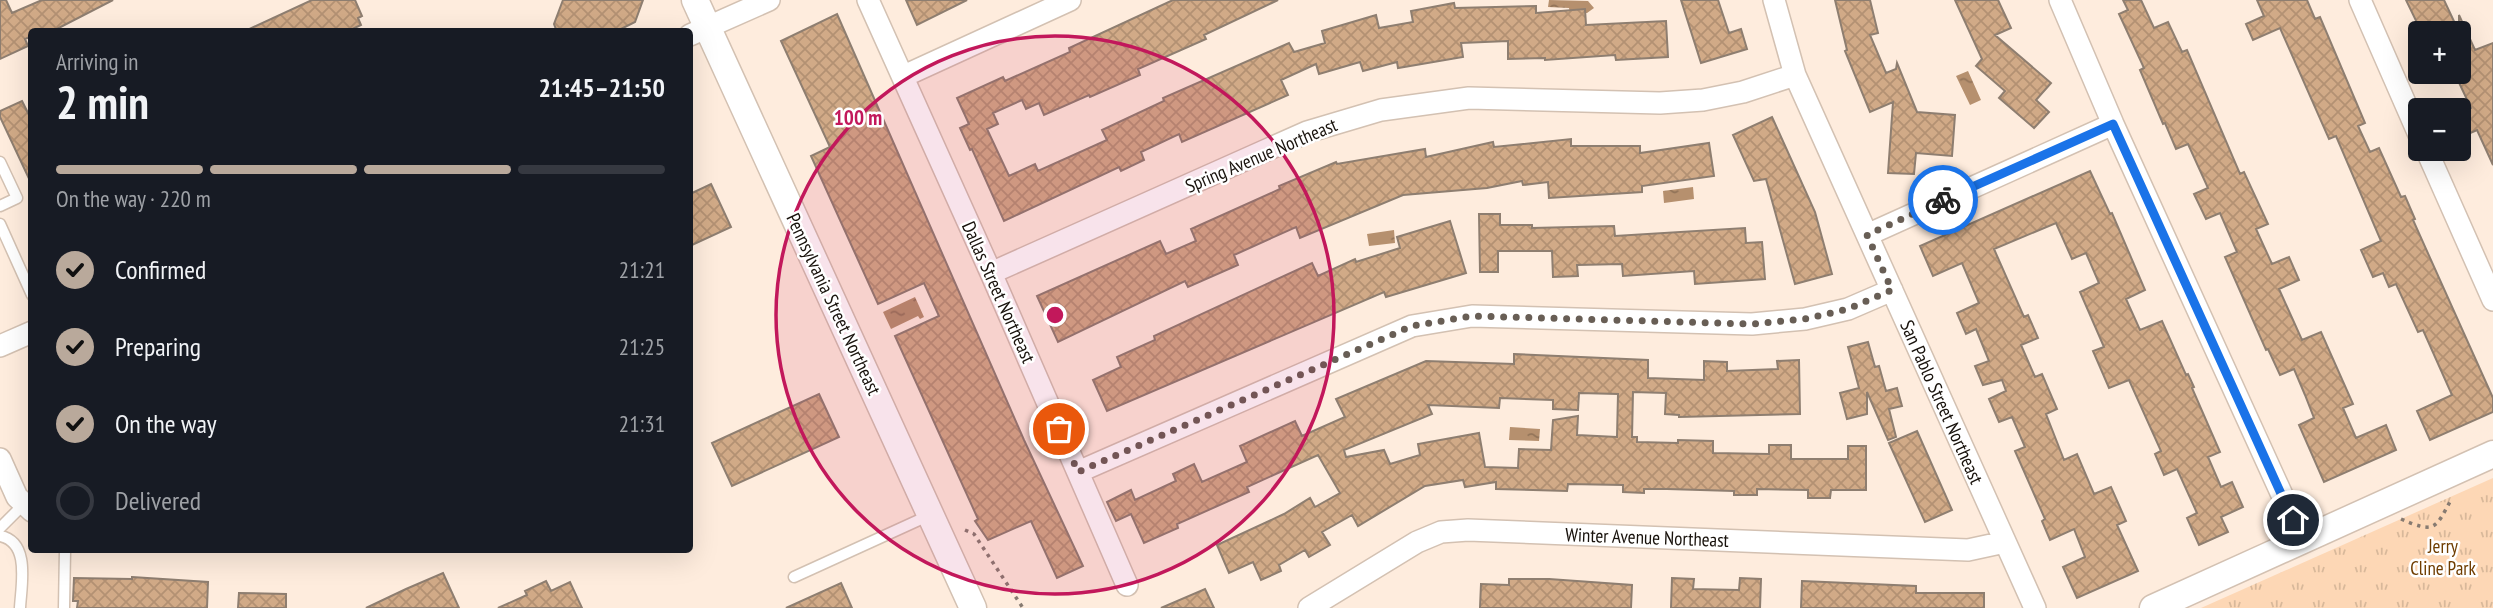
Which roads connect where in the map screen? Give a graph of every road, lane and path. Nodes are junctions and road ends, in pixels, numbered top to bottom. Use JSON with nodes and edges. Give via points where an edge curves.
{"nodes":[{"id":1,"x":695,"y":0,"type":"edge"},
{"id":2,"x":769,"y":0,"type":"edge"},
{"id":3,"x":868,"y":0,"type":"edge"},
{"id":4,"x":1070,"y":0,"type":"edge"},
{"id":5,"x":1774,"y":0,"type":"edge"},
{"id":6,"x":2060,"y":0,"type":"edge"},
{"id":7,"x":2360,"y":0,"type":"edge"},
{"id":8,"x":699,"y":31,"type":"edge"},
{"id":9,"x":1795,"y":75,"type":"junction"},
{"id":10,"x":904,"y":76,"type":"junction"},
{"id":11,"x":2408,"y":109,"type":"edge"},
{"id":12,"x":2113,"y":124,"type":"junction"},
{"id":13,"x":2431,"y":161,"type":"edge"},
{"id":14,"x":0,"y":162,"type":"edge"},
{"id":15,"x":0,"y":206,"type":"edge"},
{"id":16,"x":0,"y":224,"type":"edge"},
{"id":17,"x":1867,"y":235,"type":"junction"},
{"id":18,"x":12,"y":250,"type":"junction"},
{"id":19,"x":0,"y":256,"type":"edge"},
{"id":20,"x":991,"y":273,"type":"junction"},
{"id":21,"x":28,"y":286,"type":"edge"},
{"id":22,"x":1892,"y":290,"type":"junction"},
{"id":23,"x":2493,"y":300,"type":"edge"},
{"id":24,"x":28,"y":334,"type":"edge"},
{"id":25,"x":0,"y":346,"type":"edge"},
{"id":26,"x":2493,"y":454,"type":"edge"},
{"id":27,"x":0,"y":460,"type":"edge"},
{"id":28,"x":1078,"y":472,"type":"junction"},
{"id":29,"x":28,"y":507,"type":"edge"},
{"id":30,"x":930,"y":515,"type":"junction"},
{"id":31,"x":0,"y":528,"type":"edge"},
{"id":32,"x":965,"y":530,"type":"dead end"},
{"id":33,"x":0,"y":536,"type":"edge"},
{"id":34,"x":2303,"y":541,"type":"junction"},
{"id":35,"x":2005,"y":542,"type":"junction"},
{"id":36,"x":65,"y":553,"type":"edge"},
{"id":37,"x":794,"y":577,"type":"dead end"},
{"id":38,"x":1127,"y":585,"type":"dead end"},
{"id":39,"x":20,"y":608,"type":"edge"},
{"id":40,"x":64,"y":608,"type":"edge"},
{"id":41,"x":973,"y":608,"type":"edge"},
{"id":42,"x":1023,"y":608,"type":"edge"},
{"id":43,"x":1308,"y":608,"type":"edge"},
{"id":44,"x":2035,"y":608,"type":"edge"},
{"id":45,"x":2153,"y":608,"type":"edge"}],
"edges":[{"from":1,"to":8,"type":"street","name":"Pennsylvania Street Northeast"},
{"from":2,"to":8,"type":"street"},
{"from":3,"to":10,"type":"street","name":"Dallas Street Northeast"},
{"from":4,"to":10,"type":"street"},
{"from":5,"to":9,"type":"street","name":"San Pablo Street Northeast"},
{"from":6,"to":12,"type":"street"},
{"from":7,"to":11,"type":"street"},
{"from":8,"to":30,"type":"street","name":"Pennsylvania Street Northeast"},
{"from":9,"to":17,"type":"street","name":"San Pablo Street Northeast"},
{"from":9,"to":20,"type":"street","name":"Spring Avenue Northeast","via":[[1743,92],[1671,103],[1469,98],[1381,110],[1307,132]]},
{"from":10,"to":20,"type":"street","name":"Dallas Street Northeast"},
{"from":12,"to":17,"type":"street"},
{"from":12,"to":34,"type":"street"},
{"from":13,"to":23,"type":"street"},
{"from":14,"to":15,"type":"lane","via":[[17,198]]},
{"from":16,"to":18,"type":"lane"},
{"from":17,"to":22,"type":"street","name":"San Pablo Street Northeast"},
{"from":18,"to":19,"type":"lane"},
{"from":18,"to":21,"type":"lane"},
{"from":20,"to":28,"type":"street","name":"Dallas Street Northeast"},
{"from":22,"to":28,"type":"street","via":[[1848,309],[1752,324],[1472,316],[1412,326]]},
{"from":22,"to":35,"type":"street","name":"San Pablo Street Northeast"},
{"from":24,"to":25,"type":"street"},
{"from":26,"to":34,"type":"street"},
{"from":27,"to":29,"type":"street","via":[[17,497]]},
{"from":28,"to":38,"type":"street","name":"Dallas Street Northeast"},
{"from":29,"to":31,"type":"lane"},
{"from":30,"to":37,"type":"lane"},
{"from":30,"to":41,"type":"street","name":"Pennsylvania Street Northeast"},
{"from":32,"to":42,"type":"path","via":[[974,534]]},
{"from":33,"to":39,"type":"lane","via":[[18,549],[22,562]]},
{"from":34,"to":45,"type":"street"},
{"from":35,"to":43,"type":"street","name":"Winter Avenue Northeast","via":[[1968,550],[1441,532]]},
{"from":35,"to":44,"type":"street","name":"San Pablo Street Northeast"},
{"from":36,"to":40,"type":"lane"}]}
